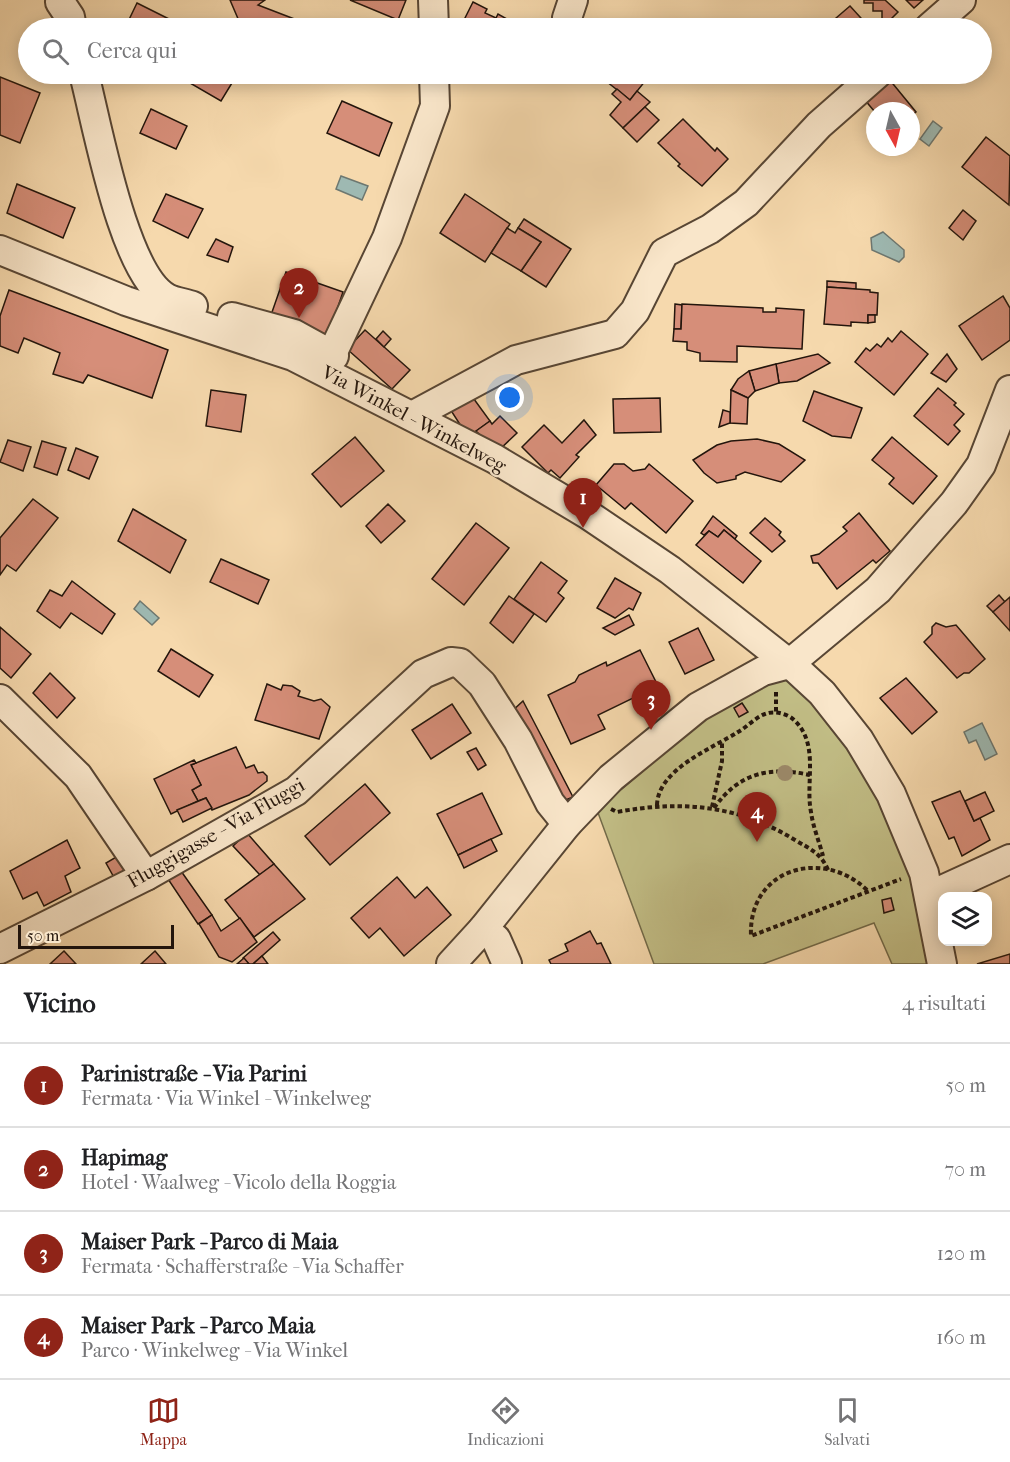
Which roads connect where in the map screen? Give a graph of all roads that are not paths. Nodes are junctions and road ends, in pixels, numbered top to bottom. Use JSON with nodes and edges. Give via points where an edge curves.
{"nodes":[{"id":1,"x":433,"y":0,"type":"edge"},
{"id":2,"x":961,"y":0,"type":"edge"},
{"id":3,"x":60,"y":2,"type":"dead end"},
{"id":4,"x":70,"y":18,"type":"edge"},
{"id":5,"x":434,"y":18,"type":"edge"},
{"id":6,"x":940,"y":18,"type":"edge"},
{"id":7,"x":87,"y":84,"type":"edge"},
{"id":8,"x":435,"y":84,"type":"edge"},
{"id":9,"x":866,"y":84,"type":"edge"},
{"id":10,"x":0,"y":250,"type":"edge"},
{"id":11,"x":332,"y":354,"type":"junction"},
{"id":12,"x":1010,"y":390,"type":"edge"},
{"id":13,"x":400,"y":410,"type":"junction"},
{"id":14,"x":789,"y":664,"type":"junction"},
{"id":15,"x":0,"y":699,"type":"edge"},
{"id":16,"x":567,"y":824,"type":"junction"},
{"id":17,"x":1010,"y":859,"type":"edge"},
{"id":18,"x":146,"y":876,"type":"junction"},
{"id":19,"x":929,"y":896,"type":"junction"},
{"id":20,"x":483,"y":929,"type":"junction"},
{"id":21,"x":0,"y":949,"type":"edge"},
{"id":22,"x":451,"y":964,"type":"edge"},
{"id":23,"x":507,"y":964,"type":"edge"},
{"id":24,"x":942,"y":964,"type":"edge"}],
"edges":[{"from":1,"to":5,"type":"street"},
{"from":2,"to":6,"type":"street"},
{"from":3,"to":4,"type":"street"},
{"from":7,"to":11,"type":"street","via":[[125,236],[144,274],[166,298],[294,334]]},
{"from":8,"to":11,"type":"street","via":[[435,106],[392,227]]},
{"from":9,"to":13,"type":"street","via":[[819,125],[746,203],[710,229],[664,253],[635,311],[615,334],[516,360]]},
{"from":10,"to":13,"type":"street","name":"Via Winkel - Winkelweg","via":[[126,301],[293,356]]},
{"from":11,"to":13,"type":"street"},
{"from":12,"to":14,"type":"street","via":[[981,465],[954,503],[878,590]]},
{"from":13,"to":14,"type":"street","name":"Via Winkel - Winkelweg","via":[[495,459],[587,514],[670,570]]},
{"from":14,"to":16,"type":"street","via":[[763,671],[698,707],[611,778]]},
{"from":14,"to":19,"type":"street","name":"Via Winkel - Winkelweg","via":[[822,693],[859,740],[891,794],[924,873]]},
{"from":15,"to":18,"type":"street","via":[[78,776]]},
{"from":16,"to":18,"type":"street","name":"Fluggigasse - Via Fluggi","via":[[550,803],[518,740],[482,684],[460,663],[451,662],[423,674],[296,791]]},
{"from":16,"to":20,"type":"street"},
{"from":17,"to":19,"type":"street"},
{"from":18,"to":21,"type":"street","name":"Fluggigasse - Via Fluggi"},
{"from":19,"to":24,"type":"street","name":"Via Winkel - Winkelweg"},
{"from":20,"to":22,"type":"street"},
{"from":20,"to":23,"type":"street","via":[[496,939]]}]}
